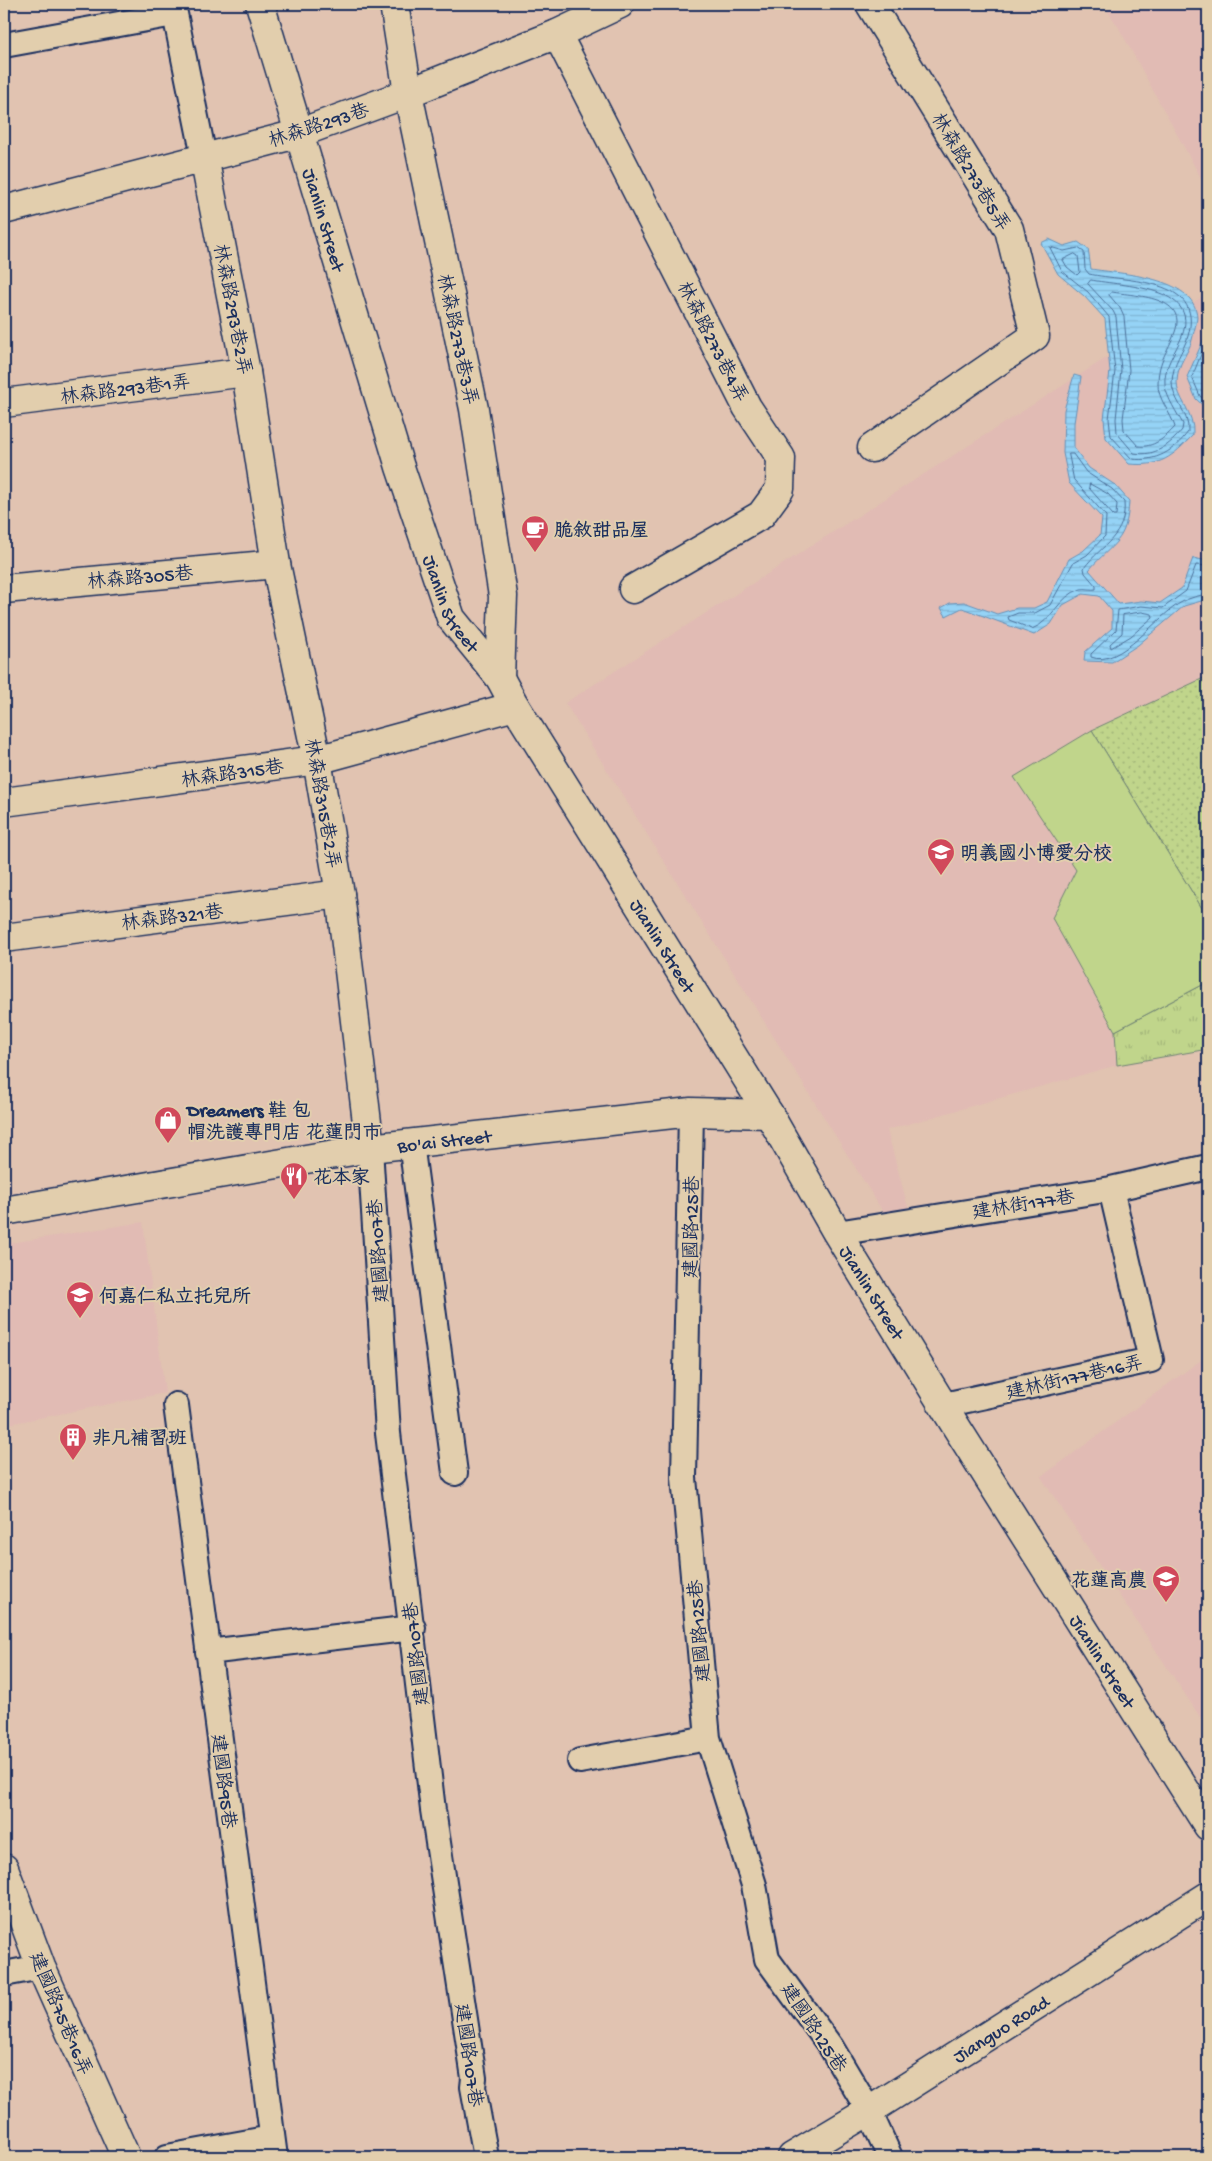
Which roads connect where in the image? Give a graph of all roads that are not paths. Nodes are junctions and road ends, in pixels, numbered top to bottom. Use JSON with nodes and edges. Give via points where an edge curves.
{"nodes":[{"id":1,"x":260,"y":4,"type":"edge"},
{"id":2,"x":394,"y":4,"type":"edge"},
{"id":3,"x":620,"y":4,"type":"edge"},
{"id":4,"x":870,"y":4,"type":"edge"},
{"id":5,"x":174,"y":9,"type":"edge"},
{"id":6,"x":557,"y":34,"type":"junction"},
{"id":7,"x":4,"y":44,"type":"edge"},
{"id":8,"x":408,"y":93,"type":"junction"},
{"id":9,"x":298,"y":134,"type":"junction"},
{"id":10,"x":204,"y":156,"type":"junction"},
{"id":11,"x":4,"y":210,"type":"edge"},
{"id":12,"x":246,"y":372,"type":"junction"},
{"id":13,"x":4,"y":403,"type":"edge"},
{"id":14,"x":872,"y":448,"type":"dead end"},
{"id":15,"x":260,"y":462,"type":"joint"},
{"id":16,"x":276,"y":564,"type":"junction"},
{"id":17,"x":4,"y":589,"type":"edge"},
{"id":18,"x":633,"y":589,"type":"dead end"},
{"id":19,"x":500,"y":678,"type":"junction"},
{"id":20,"x":515,"y":706,"type":"junction"},
{"id":21,"x":317,"y":760,"type":"junction"},
{"id":22,"x":4,"y":802,"type":"edge"},
{"id":23,"x":340,"y":894,"type":"junction"},
{"id":24,"x":4,"y":938,"type":"edge"},
{"id":25,"x":692,"y":1112,"type":"junction"},
{"id":26,"x":769,"y":1114,"type":"junction"},
{"id":27,"x":411,"y":1143,"type":"junction"},
{"id":28,"x":370,"y":1148,"type":"junction"},
{"id":29,"x":1208,"y":1167,"type":"edge"},
{"id":30,"x":1111,"y":1188,"type":"junction"},
{"id":31,"x":4,"y":1211,"type":"edge"},
{"id":32,"x":837,"y":1233,"type":"junction"},
{"id":33,"x":176,"y":1405,"type":"dead end"},
{"id":34,"x":944,"y":1405,"type":"junction"},
{"id":35,"x":455,"y":1473,"type":"dead end"},
{"id":36,"x":412,"y":1628,"type":"junction"},
{"id":37,"x":208,"y":1652,"type":"junction"},
{"id":38,"x":708,"y":1738,"type":"junction"},
{"id":39,"x":580,"y":1761,"type":"dead end"},
{"id":40,"x":1208,"y":1826,"type":"edge"},
{"id":41,"x":4,"y":1868,"type":"edge"},
{"id":42,"x":1208,"y":1896,"type":"edge"},
{"id":43,"x":41,"y":1967,"type":"junction"},
{"id":44,"x":4,"y":1974,"type":"edge"},
{"id":45,"x":870,"y":2111,"type":"junction"},
{"id":46,"x":273,"y":2148,"type":"edge"},
{"id":47,"x":126,"y":2157,"type":"edge"},
{"id":48,"x":167,"y":2157,"type":"edge"},
{"id":49,"x":486,"y":2157,"type":"edge"},
{"id":50,"x":792,"y":2157,"type":"edge"},
{"id":51,"x":890,"y":2157,"type":"edge"}],
"edges":[{"from":1,"to":9,"type":"street","name":"Jianlin Street"},
{"from":2,"to":8,"type":"street","name":"林森路273巷3弄"},
{"from":3,"to":6,"type":"street","name":"林森路293巷"},
{"from":4,"to":14,"type":"street","name":"林森路273巷5弄","via":[[1009,230],[1035,336]]},
{"from":5,"to":7,"type":"lane"},
{"from":5,"to":10,"type":"lane"},
{"from":6,"to":8,"type":"street","name":"林森路293巷"},
{"from":6,"to":18,"type":"street","name":"林森路273巷4弄","via":[[748,407],[781,458],[780,488],[761,515]]},
{"from":8,"to":9,"type":"street","name":"林森路293巷"},
{"from":8,"to":19,"type":"street","name":"林森路273巷3弄","via":[[474,409],[503,596]]},
{"from":9,"to":10,"type":"street","name":"林森路293巷"},
{"from":9,"to":19,"type":"street","name":"Jianlin Street","via":[[400,467],[451,618]]},
{"from":10,"to":11,"type":"street","name":"林森路293巷"},
{"from":10,"to":12,"type":"street","name":"林森路293巷2弄"},
{"from":12,"to":13,"type":"street","name":"林森路293巷1弄"},
{"from":12,"to":15,"type":"street","name":"林森路293巷2弄"},
{"from":15,"to":16,"type":"street","name":"林森路315巷2弄"},
{"from":16,"to":17,"type":"street","name":"林森路305巷"},
{"from":16,"to":21,"type":"street","name":"林森路315巷2弄"},
{"from":19,"to":20,"type":"street","name":"Jianlin Street"},
{"from":20,"to":21,"type":"street","name":"林森路315巷"},
{"from":20,"to":26,"type":"street","name":"Jianlin Street"},
{"from":21,"to":22,"type":"street","name":"林森路315巷"},
{"from":21,"to":23,"type":"street","name":"林森路315巷2弄"},
{"from":23,"to":24,"type":"street","name":"林森路321巷"},
{"from":23,"to":28,"type":"street","name":"林森路315巷2弄"},
{"from":25,"to":26,"type":"street","name":"Bo'ai Street"},
{"from":25,"to":27,"type":"street","name":"Bo'ai Street"},
{"from":25,"to":38,"type":"lane","name":"建國路125巷","via":[[684,1478]]},
{"from":26,"to":32,"type":"street","name":"Jianlin Street"},
{"from":27,"to":28,"type":"street","name":"Bo'ai Street"},
{"from":27,"to":35,"type":"lane"},
{"from":28,"to":31,"type":"street","name":"Bo'ai Street"},
{"from":28,"to":36,"type":"lane","name":"建國路107巷","via":[[388,1433]]},
{"from":29,"to":30,"type":"lane","name":"建林街177巷"},
{"from":30,"to":32,"type":"lane","name":"建林街177巷"},
{"from":30,"to":34,"type":"lane","name":"建林街177巷16弄","via":[[1151,1360]]},
{"from":32,"to":34,"type":"street","name":"Jianlin Street"},
{"from":33,"to":37,"type":"lane","name":"建國路95巷"},
{"from":34,"to":40,"type":"street","name":"Jianlin Street"},
{"from":36,"to":37,"type":"lane"},
{"from":36,"to":49,"type":"lane","name":"建國路107巷","via":[[433,1810]]},
{"from":37,"to":46,"type":"lane","name":"建國路95巷"},
{"from":38,"to":39,"type":"lane"},
{"from":38,"to":45,"type":"lane","name":"建國路125巷","via":[[754,1885],[767,1959],[831,2047]]},
{"from":41,"to":43,"type":"street","name":"建國路75巷16弄"},
{"from":42,"to":45,"type":"street","name":"Jianguo Road"},
{"from":43,"to":44,"type":"lane"},
{"from":43,"to":47,"type":"street","name":"建國路75巷16弄"},
{"from":45,"to":50,"type":"street","name":"Jianguo Road"},
{"from":45,"to":51,"type":"lane","name":"建國路125巷"},
{"from":46,"to":48,"type":"lane"}]}
